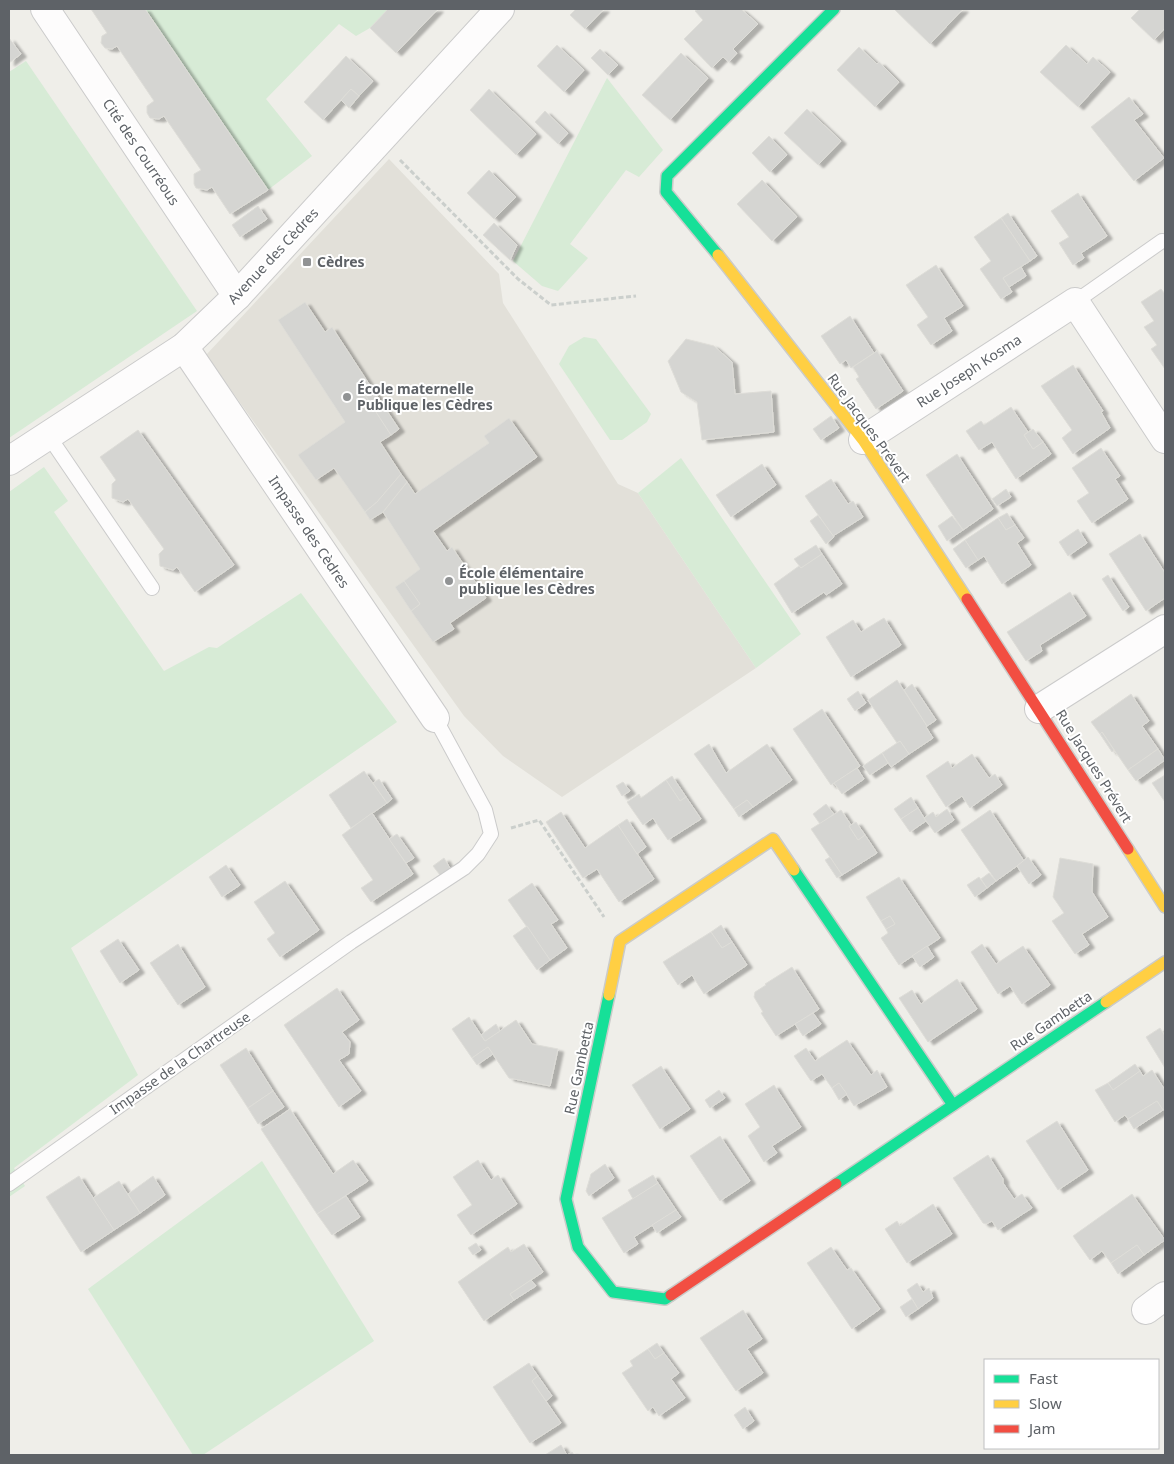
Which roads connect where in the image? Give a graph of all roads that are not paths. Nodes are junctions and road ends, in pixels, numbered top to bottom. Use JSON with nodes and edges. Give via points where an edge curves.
{"nodes":[{"id":1,"x":45,"y":9,"type":"edge"},
{"id":2,"x":500,"y":9,"type":"edge"},
{"id":3,"x":834,"y":9,"type":"edge"},
{"id":4,"x":1162,"y":241,"type":"dead end"},
{"id":5,"x":237,"y":296,"type":"junction"},
{"id":6,"x":1075,"y":302,"type":"junction"},
{"id":7,"x":184,"y":347,"type":"junction"},
{"id":8,"x":48,"y":435,"type":"junction"},
{"id":9,"x":1165,"y":439,"type":"edge"},
{"id":10,"x":864,"y":440,"type":"junction"},
{"id":11,"x":9,"y":461,"type":"edge"},
{"id":12,"x":152,"y":588,"type":"dead end"},
{"id":13,"x":1165,"y":629,"type":"edge"},
{"id":14,"x":1040,"y":709,"type":"junction"},
{"id":15,"x":435,"y":718,"type":"joint"},
{"id":16,"x":1165,"y":907,"type":"edge"},
{"id":17,"x":1165,"y":962,"type":"edge"},
{"id":18,"x":953,"y":1105,"type":"junction"},
{"id":19,"x":9,"y":1184,"type":"edge"}],
"edges":[{"from":1,"to":5,"type":"street","name":"Cité des Courréous"},
{"from":2,"to":5,"type":"street","name":"Avenue des Cèdres"},
{"from":3,"to":10,"type":"street","name":"Rue Jacques Prévert","via":[[667,176],[666,192],[734,273]]},
{"from":4,"to":6,"type":"lane","name":"Rue Joseph Kosma"},
{"from":5,"to":7,"type":"street","name":"Avenue des Cèdres"},
{"from":6,"to":9,"type":"street"},
{"from":6,"to":10,"type":"street","name":"Rue Joseph Kosma"},
{"from":7,"to":8,"type":"street","name":"Avenue des Cèdres"},
{"from":7,"to":15,"type":"street","name":"Impasse des Cèdres"},
{"from":8,"to":11,"type":"street","name":"Avenue des Cèdres"},
{"from":8,"to":12,"type":"lane"},
{"from":10,"to":14,"type":"street","name":"Rue Jacques Prévert"},
{"from":13,"to":14,"type":"street"},
{"from":14,"to":16,"type":"street","name":"Rue Jacques Prévert"},
{"from":15,"to":19,"type":"lane","name":"Impasse de la Chartreuse","via":[[485,810],[491,834],[478,854],[464,868],[351,942]]},
{"from":17,"to":18,"type":"street","name":"Rue Gambetta"},
{"from":18,"to":18,"type":"street","name":"Rue Gambetta","via":[[665,1298],[613,1292],[578,1247],[566,1199],[620,941],[773,839]]}]}
